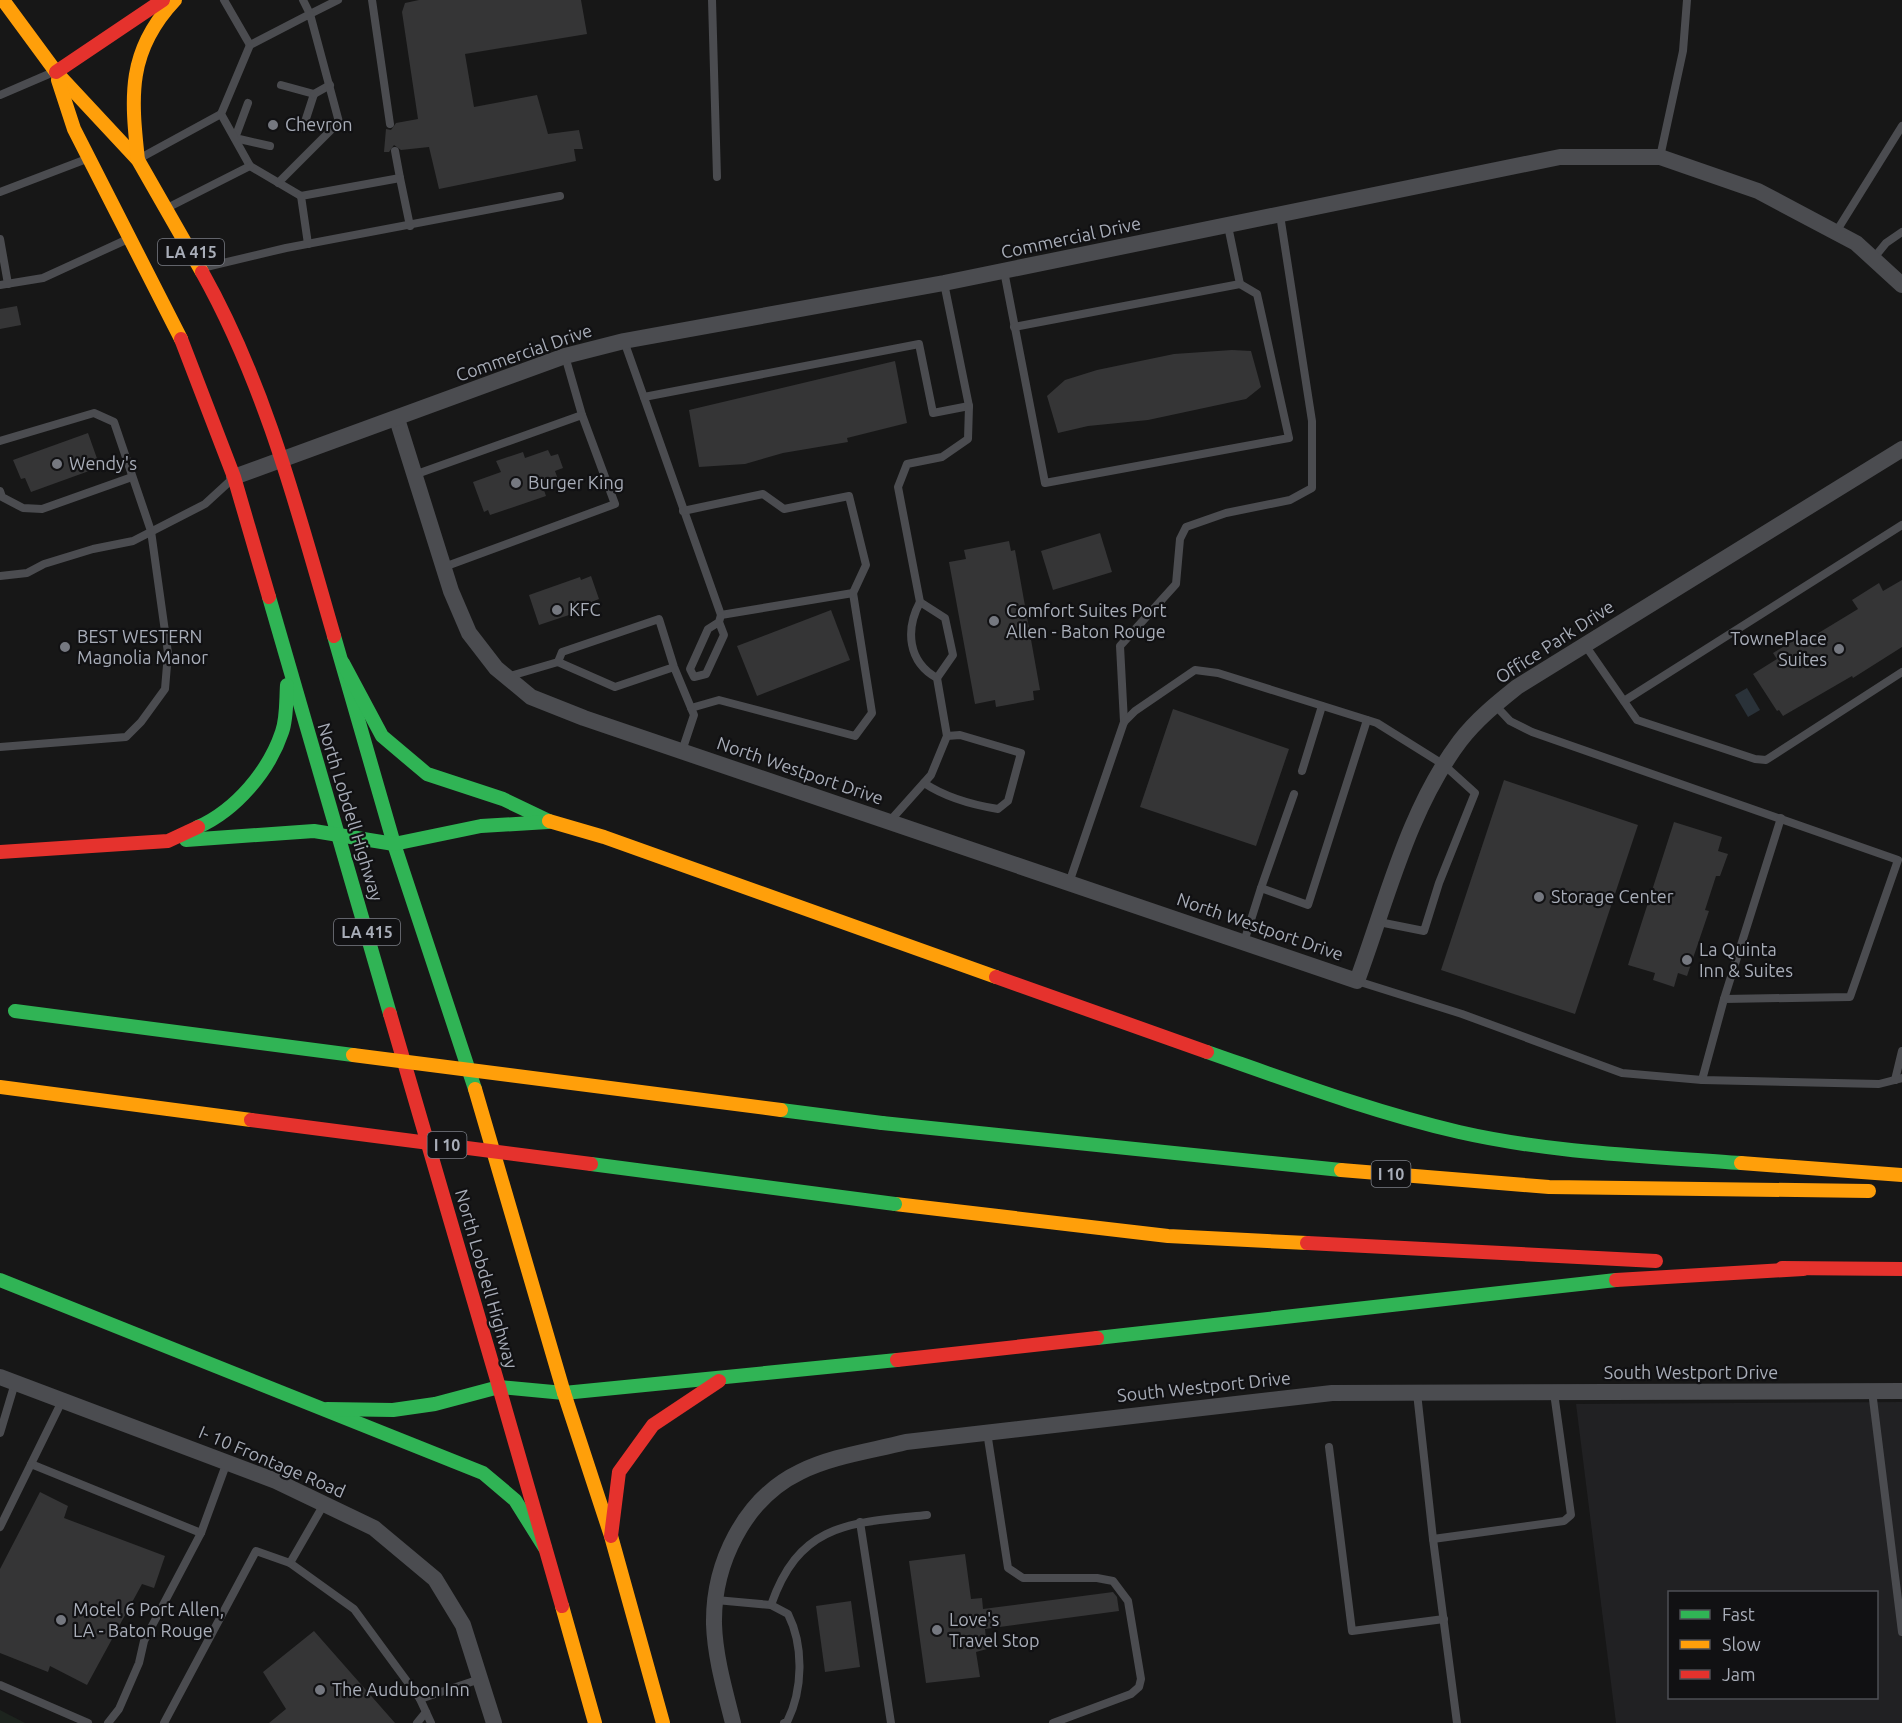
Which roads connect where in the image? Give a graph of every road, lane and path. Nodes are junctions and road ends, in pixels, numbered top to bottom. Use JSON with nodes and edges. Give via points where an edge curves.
{"nodes":[{"id":1,"x":3,"y":0,"type":"edge"},
{"id":2,"x":163,"y":0,"type":"edge"},
{"id":3,"x":175,"y":0,"type":"edge"},
{"id":4,"x":224,"y":0,"type":"edge"},
{"id":5,"x":303,"y":0,"type":"edge"},
{"id":6,"x":338,"y":0,"type":"edge"},
{"id":7,"x":372,"y":0,"type":"edge"},
{"id":8,"x":712,"y":0,"type":"edge"},
{"id":9,"x":1687,"y":0,"type":"edge"},
{"id":10,"x":310,"y":14,"type":"junction"},
{"id":11,"x":250,"y":45,"type":"junction"},
{"id":12,"x":56,"y":72,"type":"junction"},
{"id":13,"x":281,"y":85,"type":"dead end"},
{"id":14,"x":330,"y":85,"type":"junction"},
{"id":15,"x":314,"y":94,"type":"junction"},
{"id":16,"x":0,"y":95,"type":"edge"},
{"id":17,"x":248,"y":103,"type":"dead end"},
{"id":18,"x":221,"y":114,"type":"junction"},
{"id":19,"x":390,"y":124,"type":"dead end"},
{"id":20,"x":1902,"y":126,"type":"edge"},
{"id":21,"x":303,"y":128,"type":"dead end"},
{"id":22,"x":235,"y":138,"type":"junction"},
{"id":23,"x":270,"y":146,"type":"dead end"},
{"id":24,"x":395,"y":151,"type":"dead end"},
{"id":25,"x":1660,"y":157,"type":"junction"},
{"id":26,"x":89,"y":158,"type":"junction"},
{"id":27,"x":138,"y":160,"type":"junction"},
{"id":28,"x":250,"y":166,"type":"junction"},
{"id":29,"x":717,"y":177,"type":"dead end"},
{"id":30,"x":400,"y":178,"type":"junction"},
{"id":31,"x":278,"y":183,"type":"junction"},
{"id":32,"x":0,"y":192,"type":"edge"},
{"id":33,"x":301,"y":196,"type":"junction"},
{"id":34,"x":560,"y":196,"type":"dead end"},
{"id":35,"x":166,"y":208,"type":"junction"},
{"id":36,"x":1280,"y":215,"type":"junction"},
{"id":37,"x":410,"y":226,"type":"junction"},
{"id":38,"x":1228,"y":226,"type":"junction"},
{"id":39,"x":1836,"y":232,"type":"junction"},
{"id":40,"x":1902,"y":232,"type":"edge"},
{"id":41,"x":131,"y":238,"type":"junction"},
{"id":42,"x":0,"y":239,"type":"edge"},
{"id":43,"x":308,"y":244,"type":"junction"},
{"id":44,"x":1873,"y":259,"type":"junction"},
{"id":45,"x":200,"y":268,"type":"junction"},
{"id":46,"x":1004,"y":271,"type":"junction"},
{"id":47,"x":944,"y":283,"type":"junction"},
{"id":48,"x":4,"y":284,"type":"edge"},
{"id":49,"x":1240,"y":284,"type":"junction"},
{"id":50,"x":1902,"y":285,"type":"edge"},
{"id":51,"x":1014,"y":327,"type":"junction"},
{"id":52,"x":624,"y":341,"type":"junction"},
{"id":53,"x":565,"y":356,"type":"junction"},
{"id":54,"x":644,"y":397,"type":"junction"},
{"id":55,"x":969,"y":406,"type":"junction"},
{"id":56,"x":582,"y":415,"type":"junction"},
{"id":57,"x":397,"y":419,"type":"junction"},
{"id":58,"x":0,"y":441,"type":"edge"},
{"id":59,"x":1902,"y":449,"type":"edge"},
{"id":60,"x":283,"y":459,"type":"junction"},
{"id":61,"x":414,"y":475,"type":"junction"},
{"id":62,"x":132,"y":477,"type":"junction"},
{"id":63,"x":234,"y":477,"type":"junction"},
{"id":64,"x":0,"y":491,"type":"edge"},
{"id":65,"x":683,"y":511,"type":"junction"},
{"id":66,"x":1902,"y":525,"type":"edge"},
{"id":67,"x":151,"y":531,"type":"junction"},
{"id":68,"x":444,"y":567,"type":"junction"},
{"id":69,"x":0,"y":576,"type":"edge"},
{"id":70,"x":853,"y":593,"type":"junction"},
{"id":71,"x":920,"y":602,"type":"junction"},
{"id":72,"x":720,"y":618,"type":"junction"},
{"id":73,"x":1585,"y":645,"type":"junction"},
{"id":74,"x":558,"y":662,"type":"junction"},
{"id":75,"x":343,"y":663,"type":"junction"},
{"id":76,"x":674,"y":667,"type":"junction"},
{"id":77,"x":288,"y":670,"type":"junction"},
{"id":78,"x":1902,"y":672,"type":"edge"},
{"id":79,"x":507,"y":677,"type":"junction"},
{"id":80,"x":694,"y":677,"type":"junction"},
{"id":81,"x":937,"y":678,"type":"junction"},
{"id":82,"x":684,"y":692,"type":"junction"},
{"id":83,"x":1624,"y":701,"type":"junction"},
{"id":84,"x":1495,"y":705,"type":"junction"},
{"id":85,"x":1322,"y":706,"type":"junction"},
{"id":86,"x":691,"y":708,"type":"junction"},
{"id":87,"x":1367,"y":720,"type":"junction"},
{"id":88,"x":1124,"y":722,"type":"junction"},
{"id":89,"x":947,"y":736,"type":"junction"},
{"id":90,"x":0,"y":747,"type":"edge"},
{"id":91,"x":682,"y":751,"type":"junction"},
{"id":92,"x":1444,"y":765,"type":"junction"},
{"id":93,"x":1302,"y":771,"type":"dead end"},
{"id":94,"x":924,"y":783,"type":"junction"},
{"id":95,"x":1294,"y":794,"type":"dead end"},
{"id":96,"x":1781,"y":818,"type":"junction"},
{"id":97,"x":551,"y":822,"type":"junction"},
{"id":98,"x":889,"y":822,"type":"junction"},
{"id":99,"x":339,"y":836,"type":"junction"},
{"id":100,"x":168,"y":841,"type":"junction"},
{"id":101,"x":394,"y":844,"type":"junction"},
{"id":102,"x":0,"y":852,"type":"edge"},
{"id":103,"x":1069,"y":883,"type":"junction"},
{"id":104,"x":1261,"y":888,"type":"junction"},
{"id":105,"x":1379,"y":922,"type":"junction"},
{"id":106,"x":1244,"y":942,"type":"junction"},
{"id":107,"x":1357,"y":981,"type":"junction"},
{"id":108,"x":1724,"y":999,"type":"junction"},
{"id":109,"x":0,"y":1009,"type":"edge"},
{"id":110,"x":1902,"y":1051,"type":"edge"},
{"id":111,"x":1899,"y":1079,"type":"edge"},
{"id":112,"x":1702,"y":1080,"type":"junction"},
{"id":113,"x":0,"y":1087,"type":"edge"},
{"id":114,"x":1902,"y":1175,"type":"edge"},
{"id":115,"x":1879,"y":1191,"type":"dead end"},
{"id":116,"x":1803,"y":1269,"type":"junction"},
{"id":117,"x":1902,"y":1269,"type":"edge"},
{"id":118,"x":0,"y":1280,"type":"edge"},
{"id":119,"x":722,"y":1379,"type":"junction"},
{"id":120,"x":8,"y":1380,"type":"edge"},
{"id":121,"x":499,"y":1387,"type":"junction"},
{"id":122,"x":1872,"y":1391,"type":"junction"},
{"id":123,"x":1902,"y":1391,"type":"edge"},
{"id":124,"x":564,"y":1393,"type":"junction"},
{"id":125,"x":1417,"y":1393,"type":"junction"},
{"id":126,"x":1554,"y":1393,"type":"junction"},
{"id":127,"x":62,"y":1401,"type":"junction"},
{"id":128,"x":327,"y":1409,"type":"junction"},
{"id":129,"x":987,"y":1432,"type":"junction"},
{"id":130,"x":0,"y":1433,"type":"edge"},
{"id":131,"x":1329,"y":1447,"type":"dead end"},
{"id":132,"x":226,"y":1462,"type":"junction"},
{"id":133,"x":31,"y":1464,"type":"junction"},
{"id":134,"x":324,"y":1503,"type":"junction"},
{"id":135,"x":927,"y":1515,"type":"dead end"},
{"id":136,"x":860,"y":1522,"type":"junction"},
{"id":137,"x":0,"y":1527,"type":"edge"},
{"id":138,"x":201,"y":1533,"type":"junction"},
{"id":139,"x":611,"y":1536,"type":"junction"},
{"id":140,"x":1433,"y":1539,"type":"junction"},
{"id":141,"x":544,"y":1548,"type":"junction"},
{"id":142,"x":290,"y":1563,"type":"junction"},
{"id":143,"x":716,"y":1600,"type":"junction"},
{"id":144,"x":771,"y":1605,"type":"junction"},
{"id":145,"x":1444,"y":1619,"type":"junction"},
{"id":146,"x":1902,"y":1632,"type":"edge"},
{"id":147,"x":480,"y":1679,"type":"junction"},
{"id":148,"x":0,"y":1685,"type":"edge"},
{"id":149,"x":420,"y":1699,"type":"junction"},
{"id":150,"x":426,"y":1712,"type":"junction"},
{"id":151,"x":88,"y":1723,"type":"edge"},
{"id":152,"x":108,"y":1723,"type":"edge"},
{"id":153,"x":164,"y":1723,"type":"edge"},
{"id":154,"x":417,"y":1723,"type":"edge"},
{"id":155,"x":430,"y":1723,"type":"edge"},
{"id":156,"x":494,"y":1723,"type":"edge"},
{"id":157,"x":595,"y":1723,"type":"edge"},
{"id":158,"x":663,"y":1723,"type":"edge"},
{"id":159,"x":733,"y":1723,"type":"edge"},
{"id":160,"x":788,"y":1723,"type":"edge"},
{"id":161,"x":891,"y":1723,"type":"edge"},
{"id":162,"x":1053,"y":1723,"type":"edge"},
{"id":163,"x":1457,"y":1723,"type":"edge"}],
"edges":[{"from":1,"to":12,"type":"main road","name":"North Lobdell Highway"},
{"from":2,"to":12,"type":"main road"},
{"from":3,"to":27,"type":"main road","via":[[150,31],[139,58],[132,96]]},
{"from":4,"to":11,"type":"lane"},
{"from":5,"to":10,"type":"lane"},
{"from":6,"to":10,"type":"lane"},
{"from":7,"to":19,"type":"lane"},
{"from":8,"to":29,"type":"lane"},
{"from":9,"to":25,"type":"lane","via":[[1683,51]]},
{"from":10,"to":11,"type":"lane"},
{"from":10,"to":14,"type":"lane"},
{"from":11,"to":18,"type":"lane"},
{"from":12,"to":16,"type":"lane"},
{"from":12,"to":26,"type":"main road","name":"North Lobdell Highway","number":"LA 415","via":[[74,129]]},
{"from":12,"to":27,"type":"main road","name":"North Lobdell Highway","number":"LA 415"},
{"from":13,"to":15,"type":"lane"},
{"from":14,"to":15,"type":"lane"},
{"from":14,"to":31,"type":"lane","via":[[339,122]]},
{"from":15,"to":21,"type":"lane"},
{"from":17,"to":22,"type":"lane"},
{"from":18,"to":22,"type":"lane"},
{"from":18,"to":27,"type":"lane"},
{"from":20,"to":39,"type":"lane"},
{"from":22,"to":23,"type":"lane"},
{"from":22,"to":28,"type":"lane"},
{"from":24,"to":30,"type":"lane"},
{"from":25,"to":36,"type":"street","name":"Commercial Drive","via":[[1560,157]]},
{"from":25,"to":39,"type":"street","name":"Commercial Drive","via":[[1758,191]]},
{"from":26,"to":32,"type":"lane"},
{"from":26,"to":41,"type":"main road","name":"North Lobdell Highway","number":"LA 415"},
{"from":27,"to":35,"type":"main road","name":"North Lobdell Highway","number":"LA 415"},
{"from":28,"to":31,"type":"lane"},
{"from":28,"to":35,"type":"lane"},
{"from":30,"to":33,"type":"lane"},
{"from":30,"to":37,"type":"lane"},
{"from":31,"to":33,"type":"lane"},
{"from":33,"to":43,"type":"lane"},
{"from":34,"to":37,"type":"lane"},
{"from":35,"to":45,"type":"main road","name":"North Lobdell Highway","number":"LA 415"},
{"from":36,"to":38,"type":"street","name":"Commercial Drive"},
{"from":36,"to":88,"type":"lane","via":[[1312,421],[1312,488],[1290,500],[1186,526],[1180,539],[1176,584],[1120,646]]},
{"from":37,"to":43,"type":"lane"},
{"from":38,"to":46,"type":"street","name":"Commercial Drive"},
{"from":38,"to":49,"type":"lane"},
{"from":39,"to":44,"type":"street","name":"Commercial Drive"},
{"from":40,"to":44,"type":"lane"},
{"from":41,"to":48,"type":"lane","via":[[43,278]]},
{"from":41,"to":63,"type":"main road","name":"North Lobdell Highway","number":"LA 415","via":[[191,360]]},
{"from":42,"to":48,"type":"lane"},
{"from":43,"to":45,"type":"lane"},
{"from":44,"to":50,"type":"street","name":"Commercial Drive"},
{"from":45,"to":60,"type":"main road","name":"North Lobdell Highway","number":"LA 415","via":[[218,301]]},
{"from":46,"to":47,"type":"street","name":"Commercial Drive"},
{"from":46,"to":51,"type":"lane"},
{"from":47,"to":52,"type":"street","name":"Commercial Drive"},
{"from":47,"to":55,"type":"lane"},
{"from":49,"to":51,"type":"lane"},
{"from":49,"to":51,"type":"lane","via":[[1257,294],[1289,438],[1045,483]]},
{"from":52,"to":53,"type":"street","name":"Commercial Drive"},
{"from":52,"to":54,"type":"lane"},
{"from":53,"to":56,"type":"lane"},
{"from":53,"to":57,"type":"street","name":"Commercial Drive"},
{"from":54,"to":55,"type":"lane","via":[[919,344],[933,413]]},
{"from":54,"to":65,"type":"lane"},
{"from":55,"to":71,"type":"lane","via":[[968,439],[942,457],[907,464],[898,487]]},
{"from":56,"to":61,"type":"lane"},
{"from":56,"to":68,"type":"lane","via":[[615,504]]},
{"from":57,"to":60,"type":"street","name":"Commercial Drive"},
{"from":57,"to":61,"type":"street","name":"North Westport Drive"},
{"from":58,"to":62,"type":"lane","via":[[94,413],[114,422]]},
{"from":59,"to":73,"type":"street","name":"Office Park Drive"},
{"from":60,"to":63,"type":"street","name":"Commercial Drive"},
{"from":60,"to":75,"type":"main road","name":"North Lobdell Highway","number":"LA 415"},
{"from":61,"to":68,"type":"street","name":"North Westport Drive"},
{"from":62,"to":64,"type":"lane","via":[[42,509],[23,508],[2,497]]},
{"from":62,"to":67,"type":"lane"},
{"from":63,"to":67,"type":"lane","via":[[206,504]]},
{"from":63,"to":77,"type":"main road","name":"North Lobdell Highway","number":"LA 415"},
{"from":65,"to":70,"type":"lane","via":[[763,494],[784,509],[849,496],[866,565]]},
{"from":65,"to":72,"type":"lane"},
{"from":66,"to":83,"type":"lane"},
{"from":67,"to":69,"type":"lane","via":[[133,542],[93,549],[27,573]]},
{"from":67,"to":90,"type":"lane","via":[[168,653],[165,689],[126,737]]},
{"from":68,"to":79,"type":"street","name":"North Westport Drive","via":[[469,633]]},
{"from":70,"to":72,"type":"lane"},
{"from":70,"to":86,"type":"lane","via":[[872,713],[855,736],[719,700]]},
{"from":71,"to":81,"type":"lane","via":[[909,634],[916,662]]},
{"from":71,"to":81,"type":"lane","via":[[945,618],[953,655]]},
{"from":72,"to":80,"type":"lane","via":[[708,629],[690,669]]},
{"from":72,"to":80,"type":"lane","via":[[724,635],[706,674]]},
{"from":73,"to":83,"type":"lane"},
{"from":73,"to":84,"type":"street","name":"Office Park Drive"},
{"from":74,"to":76,"type":"lane","via":[[615,687]]},
{"from":74,"to":76,"type":"lane","via":[[562,652],[659,619]]},
{"from":74,"to":79,"type":"lane"},
{"from":75,"to":97,"type":"main road","via":[[382,736],[415,765],[428,774],[503,800]]},
{"from":75,"to":101,"type":"main road","name":"North Lobdell Highway","number":"LA 415"},
{"from":76,"to":82,"type":"lane"},
{"from":77,"to":99,"type":"main road","name":"North Lobdell Highway","number":"LA 415"},
{"from":77,"to":100,"type":"main road","via":[[283,730],[252,786],[209,822]]},
{"from":78,"to":83,"type":"lane","via":[[1766,760],[1637,720]]},
{"from":79,"to":91,"type":"street","name":"North Westport Drive","via":[[531,697]]},
{"from":80,"to":82,"type":"lane"},
{"from":81,"to":89,"type":"lane"},
{"from":82,"to":86,"type":"lane"},
{"from":84,"to":92,"type":"street","name":"Office Park Drive","via":[[1461,740]]},
{"from":84,"to":96,"type":"lane","via":[[1510,721],[1532,732]]},
{"from":85,"to":87,"type":"lane"},
{"from":85,"to":88,"type":"lane","via":[[1218,673],[1195,670]]},
{"from":85,"to":93,"type":"lane"},
{"from":86,"to":91,"type":"lane","via":[[694,715]]},
{"from":87,"to":92,"type":"lane"},
{"from":87,"to":104,"type":"lane","via":[[1308,905]]},
{"from":88,"to":103,"type":"lane"},
{"from":89,"to":94,"type":"lane"},
{"from":89,"to":94,"type":"lane","via":[[960,735],[1021,753],[1008,801],[998,809],[985,807],[937,792]]},
{"from":91,"to":98,"type":"street","name":"North Westport Drive"},
{"from":92,"to":105,"type":"street","name":"Office Park Drive","via":[[1422,804]]},
{"from":92,"to":105,"type":"lane","via":[[1475,794],[1424,931]]},
{"from":94,"to":98,"type":"lane"},
{"from":95,"to":104,"type":"lane"},
{"from":96,"to":108,"type":"lane"},
{"from":96,"to":108,"type":"lane","via":[[1898,860],[1850,997]]},
{"from":97,"to":101,"type":"main road","via":[[481,826]]},
{"from":97,"to":114,"type":"main road","via":[[604,837],[1342,1100],[1460,1132],[1589,1152]]},
{"from":98,"to":103,"type":"street","name":"North Westport Drive"},
{"from":99,"to":100,"type":"main road","via":[[314,831]]},
{"from":99,"to":101,"type":"main road"},
{"from":99,"to":121,"type":"main road","name":"North Lobdell Highway","number":"LA 415"},
{"from":100,"to":102,"type":"main road"},
{"from":101,"to":124,"type":"main road","name":"North Lobdell Highway","number":"LA 415","via":[[460,1037]]},
{"from":103,"to":106,"type":"street","name":"North Westport Drive"},
{"from":104,"to":106,"type":"lane"},
{"from":105,"to":107,"type":"street","name":"Office Park Drive"},
{"from":106,"to":107,"type":"street","name":"North Westport Drive"},
{"from":107,"to":112,"type":"lane","via":[[1462,1014],[1622,1073]]},
{"from":108,"to":112,"type":"lane"},
{"from":109,"to":115,"type":"main road","number":"I 10","bridge":true,"via":[[882,1123],[1342,1170],[1549,1187]]},
{"from":110,"to":111,"type":"lane"},
{"from":111,"to":112,"type":"lane","via":[[1879,1084]]},
{"from":113,"to":116,"type":"main road","number":"I 10","bridge":true,"via":[[1168,1236]]},
{"from":116,"to":117,"type":"main road","number":"I 10"},
{"from":116,"to":119,"type":"main road","via":[[1608,1281]]},
{"from":118,"to":128,"type":"main road"},
{"from":119,"to":124,"type":"main road"},
{"from":119,"to":139,"type":"main road","via":[[653,1425],[619,1472]]},
{"from":120,"to":127,"type":"street","name":"I- 10 Frontage Road"},
{"from":120,"to":130,"type":"lane"},
{"from":121,"to":124,"type":"main road"},
{"from":121,"to":128,"type":"main road","via":[[435,1404],[393,1410]]},
{"from":121,"to":141,"type":"main road","name":"North Lobdell Highway","number":"LA 415"},
{"from":122,"to":123,"type":"street","name":"South Westport Drive"},
{"from":122,"to":126,"type":"street","name":"South Westport Drive"},
{"from":122,"to":146,"type":"lane"},
{"from":124,"to":139,"type":"main road","number":"LA 415"},
{"from":125,"to":126,"type":"street","name":"South Westport Drive"},
{"from":125,"to":129,"type":"street","name":"South Westport Drive","via":[[1332,1393]]},
{"from":125,"to":140,"type":"lane"},
{"from":126,"to":140,"type":"lane","via":[[1571,1515],[1564,1521]]},
{"from":127,"to":132,"type":"street","name":"I- 10 Frontage Road"},
{"from":127,"to":133,"type":"lane"},
{"from":128,"to":141,"type":"main road","via":[[483,1473],[515,1500]]},
{"from":129,"to":143,"type":"street","name":"South Westport Drive","via":[[906,1442],[800,1472],[772,1490],[748,1516],[731,1543]]},
{"from":129,"to":162,"type":"lane","via":[[1008,1568],[1023,1578],[1113,1581],[1128,1601],[1139,1687],[1131,1694]]},
{"from":131,"to":145,"type":"lane","via":[[1352,1631]]},
{"from":132,"to":134,"type":"street","name":"I- 10 Frontage Road"},
{"from":132,"to":138,"type":"lane"},
{"from":133,"to":137,"type":"lane"},
{"from":133,"to":138,"type":"lane"},
{"from":134,"to":142,"type":"lane"},
{"from":134,"to":147,"type":"street","name":"I- 10 Frontage Road","via":[[374,1528],[435,1579],[464,1625]]},
{"from":135,"to":136,"type":"lane"},
{"from":136,"to":144,"type":"lane","via":[[842,1526],[802,1551],[781,1578]]},
{"from":136,"to":161,"type":"lane"},
{"from":138,"to":152,"type":"lane","via":[[144,1641],[119,1709]]},
{"from":139,"to":158,"type":"main road","number":"LA 415"},
{"from":140,"to":145,"type":"lane"},
{"from":141,"to":157,"type":"main road","name":"North Lobdell Highway","number":"LA 415"},
{"from":142,"to":149,"type":"lane","via":[[354,1609]]},
{"from":142,"to":153,"type":"lane","via":[[256,1551]]},
{"from":143,"to":144,"type":"lane"},
{"from":143,"to":159,"type":"street","name":"South Westport Drive","via":[[714,1624]]},
{"from":144,"to":160,"type":"lane","via":[[788,1614],[797,1643],[799,1681],[796,1705]]},
{"from":145,"to":163,"type":"lane"},
{"from":147,"to":149,"type":"lane"},
{"from":147,"to":156,"type":"street","name":"I- 10 Frontage Road"},
{"from":148,"to":151,"type":"lane"},
{"from":149,"to":150,"type":"lane"},
{"from":150,"to":154,"type":"lane"},
{"from":150,"to":155,"type":"lane"}]}
